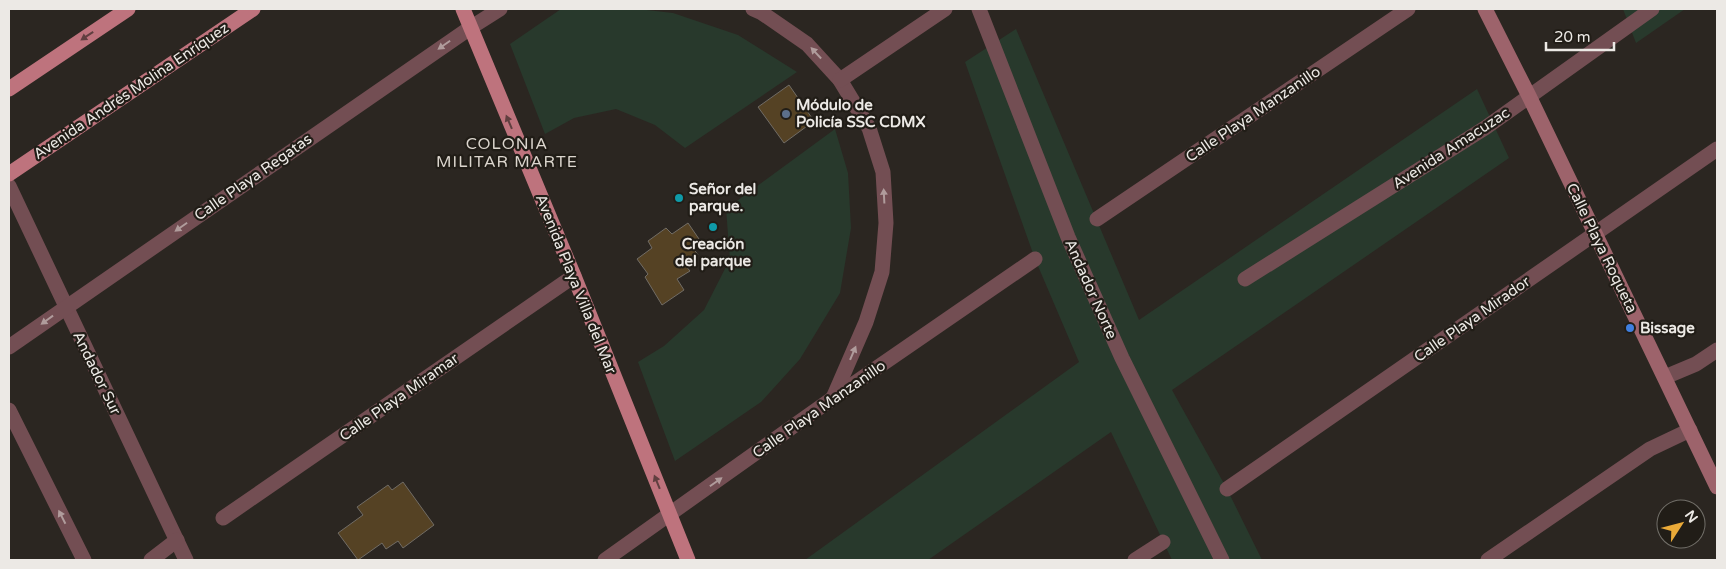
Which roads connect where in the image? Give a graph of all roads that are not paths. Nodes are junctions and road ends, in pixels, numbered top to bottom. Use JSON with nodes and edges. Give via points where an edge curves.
{"nodes":[{"id":1,"x":128,"y":9,"type":"edge"},
{"id":2,"x":253,"y":9,"type":"edge"},
{"id":3,"x":463,"y":9,"type":"edge"},
{"id":4,"x":500,"y":9,"type":"edge"},
{"id":5,"x":753,"y":9,"type":"edge"},
{"id":6,"x":945,"y":9,"type":"edge"},
{"id":7,"x":979,"y":9,"type":"edge"},
{"id":8,"x":1408,"y":9,"type":"edge"},
{"id":9,"x":1485,"y":9,"type":"edge"},
{"id":10,"x":1652,"y":9,"type":"edge"},
{"id":11,"x":470,"y":28,"type":"junction"},
{"id":12,"x":840,"y":80,"type":"junction"},
{"id":13,"x":9,"y":89,"type":"edge"},
{"id":14,"x":1528,"y":96,"type":"junction"},
{"id":15,"x":1717,"y":149,"type":"edge"},
{"id":16,"x":9,"y":174,"type":"edge"},
{"id":17,"x":9,"y":186,"type":"edge"},
{"id":18,"x":1098,"y":219,"type":"dead end"},
{"id":19,"x":1596,"y":234,"type":"junction"},
{"id":20,"x":1035,"y":259,"type":"dead end"},
{"id":21,"x":574,"y":276,"type":"junction"},
{"id":22,"x":1245,"y":279,"type":"dead end"},
{"id":23,"x":66,"y":307,"type":"junction"},
{"id":24,"x":9,"y":347,"type":"edge"},
{"id":25,"x":1717,"y":350,"type":"edge"},
{"id":26,"x":1665,"y":377,"type":"junction"},
{"id":27,"x":834,"y":398,"type":"junction"},
{"id":28,"x":9,"y":410,"type":"edge"},
{"id":29,"x":1690,"y":430,"type":"junction"},
{"id":30,"x":1717,"y":487,"type":"edge"},
{"id":31,"x":1227,"y":489,"type":"dead end"},
{"id":32,"x":670,"y":514,"type":"junction"},
{"id":33,"x":223,"y":518,"type":"dead end"},
{"id":34,"x":177,"y":540,"type":"junction"},
{"id":35,"x":1163,"y":542,"type":"dead end"},
{"id":36,"x":84,"y":560,"type":"edge"},
{"id":37,"x":151,"y":560,"type":"edge"},
{"id":38,"x":186,"y":560,"type":"edge"},
{"id":39,"x":605,"y":560,"type":"edge"},
{"id":40,"x":688,"y":560,"type":"edge"},
{"id":41,"x":1135,"y":560,"type":"edge"},
{"id":42,"x":1222,"y":560,"type":"edge"},
{"id":43,"x":1488,"y":560,"type":"edge"}],
"edges":[{"from":1,"to":13,"type":"main road","one_way":true},
{"from":2,"to":16,"type":"main road","name":"Avenida Andrés Molina Enríquez"},
{"from":3,"to":11,"type":"main road","name":"Avenida Playa Villa del Mar"},
{"from":4,"to":11,"type":"street","name":"Calle Playa Regatas"},
{"from":12,"to":5,"type":"street","one_way":true,"via":[[808,44]]},
{"from":6,"to":12,"type":"street"},
{"from":7,"to":42,"type":"street","name":"Andador Norte","via":[[1076,254],[1122,358]]},
{"from":8,"to":18,"type":"street","name":"Calle Playa Manzanillo"},
{"from":9,"to":14,"type":"street","name":"Calle Playa Roqueta"},
{"from":10,"to":14,"type":"street","name":"Avenida Amacuzac"},
{"from":21,"to":11,"type":"main road","name":"Avenida Playa Villa del Mar","one_way":true},
{"from":11,"to":23,"type":"street","name":"Calle Playa Regatas","one_way":true},
{"from":27,"to":12,"type":"street","one_way":true,"via":[[866,322],[882,272],[886,223],[883,172],[869,128]]},
{"from":14,"to":19,"type":"street","name":"Calle Playa Roqueta"},
{"from":14,"to":22,"type":"street","name":"Avenida Amacuzac","via":[[1485,128]]},
{"from":15,"to":19,"type":"street","name":"Calle Playa Mirador"},
{"from":17,"to":23,"type":"street","name":"Andador Sur"},
{"from":19,"to":26,"type":"street","name":"Calle Playa Roqueta"},
{"from":19,"to":31,"type":"street","name":"Calle Playa Mirador"},
{"from":20,"to":27,"type":"street","name":"Calle Playa Manzanillo"},
{"from":32,"to":21,"type":"main road","name":"Avenida Playa Villa del Mar","one_way":true},
{"from":21,"to":33,"type":"street","name":"Calle Playa Miramar"},
{"from":23,"to":24,"type":"street","name":"Calle Playa Regatas","one_way":true},
{"from":23,"to":34,"type":"street","name":"Andador Sur"},
{"from":25,"to":26,"type":"street","via":[[1696,364]]},
{"from":26,"to":29,"type":"street","name":"Calle Playa Roqueta"},
{"from":32,"to":27,"type":"street","name":"Calle Playa Manzanillo","one_way":true},
{"from":36,"to":28,"type":"street","one_way":true},
{"from":29,"to":30,"type":"street","name":"Calle Playa Roqueta"},
{"from":29,"to":43,"type":"street","via":[[1650,450]]},
{"from":32,"to":39,"type":"street","name":"Calle Playa Manzanillo"},
{"from":32,"to":40,"type":"main road","name":"Avenida Playa Villa del Mar"},
{"from":34,"to":37,"type":"street"},
{"from":34,"to":38,"type":"street","name":"Andador Sur"},
{"from":35,"to":41,"type":"street"}]}
